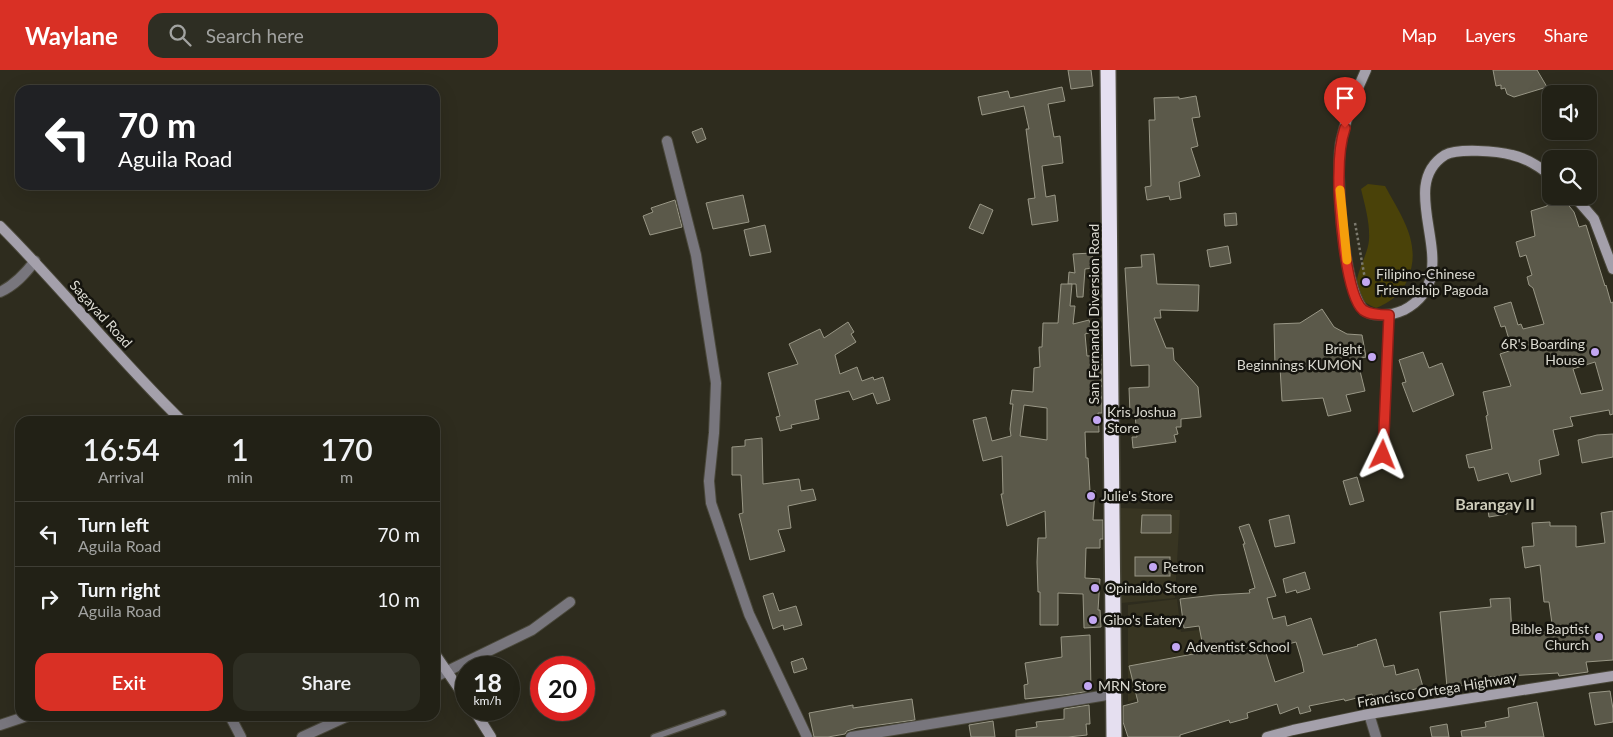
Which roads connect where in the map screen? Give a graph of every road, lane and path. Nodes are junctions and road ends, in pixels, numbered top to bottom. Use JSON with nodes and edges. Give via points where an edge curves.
{"nodes":[{"id":1,"x":1108,"y":70,"type":"edge"},
{"id":2,"x":1366,"y":70,"type":"edge"},
{"id":3,"x":667,"y":141,"type":"dead end"},
{"id":4,"x":1542,"y":169,"type":"edge"},
{"id":5,"x":1582,"y":205,"type":"edge"},
{"id":6,"x":1354,"y":220,"type":"dead end"},
{"id":7,"x":0,"y":226,"type":"edge"},
{"id":8,"x":35,"y":261,"type":"junction"},
{"id":9,"x":1613,"y":270,"type":"edge"},
{"id":10,"x":1365,"y":279,"type":"dead end"},
{"id":11,"x":0,"y":292,"type":"edge"},
{"id":12,"x":1389,"y":315,"type":"junction"},
{"id":13,"x":177,"y":416,"type":"edge"},
{"id":14,"x":1383,"y":455,"type":"dead end"},
{"id":15,"x":570,"y":602,"type":"dead end"},
{"id":16,"x":440,"y":661,"type":"edge"},
{"id":17,"x":448,"y":671,"type":"junction"},
{"id":18,"x":440,"y":675,"type":"edge"},
{"id":19,"x":1613,"y":676,"type":"edge"},
{"id":20,"x":455,"y":682,"type":"edge"},
{"id":21,"x":1113,"y":694,"type":"junction"},
{"id":22,"x":723,"y":713,"type":"dead end"},
{"id":23,"x":1369,"y":714,"type":"junction"},
{"id":24,"x":15,"y":720,"type":"edge"},
{"id":25,"x":233,"y":721,"type":"edge"},
{"id":26,"x":337,"y":721,"type":"edge"},
{"id":27,"x":481,"y":721,"type":"edge"},
{"id":28,"x":0,"y":725,"type":"edge"},
{"id":29,"x":241,"y":737,"type":"edge"},
{"id":30,"x":302,"y":737,"type":"edge"},
{"id":31,"x":491,"y":737,"type":"edge"},
{"id":32,"x":654,"y":737,"type":"edge"},
{"id":33,"x":807,"y":737,"type":"edge"},
{"id":34,"x":851,"y":737,"type":"edge"},
{"id":35,"x":1114,"y":737,"type":"edge"},
{"id":36,"x":1267,"y":737,"type":"edge"},
{"id":37,"x":1376,"y":737,"type":"edge"}],
"edges":[{"from":1,"to":21,"type":"highway","name":"San Fernando Diversion Road"},
{"from":2,"to":12,"type":"street","via":[[1341,142],[1340,200],[1353,292],[1362,309],[1375,315]]},
{"from":3,"to":33,"type":"street","via":[[696,256],[716,383],[709,481],[711,503],[749,614]]},
{"from":4,"to":12,"type":"street","via":[[1512,154],[1468,150],[1452,152],[1439,160],[1428,176],[1424,200],[1431,236],[1431,277],[1426,292],[1414,303]]},
{"from":5,"to":9,"type":"street","via":[[1594,219]]},
{"from":6,"to":10,"type":"path"},
{"from":7,"to":8,"type":"street","name":"Sagayad Road"},
{"from":8,"to":11,"type":"street","via":[[24,276]]},
{"from":8,"to":13,"type":"street","name":"Sagayad Road"},
{"from":12,"to":14,"type":"lane"},
{"from":15,"to":17,"type":"street","via":[[532,630]]},
{"from":16,"to":17,"type":"street"},
{"from":17,"to":18,"type":"street"},
{"from":17,"to":20,"type":"street"},
{"from":19,"to":23,"type":"street","name":"Francisco Ortega Highway"},
{"from":21,"to":34,"type":"street"},
{"from":21,"to":35,"type":"highway","name":"San Fernando Diversion Road"},
{"from":22,"to":32,"type":"lane"},
{"from":23,"to":36,"type":"street","name":"Francisco Ortega Highway"},
{"from":23,"to":37,"type":"street"},
{"from":24,"to":28,"type":"street"},
{"from":25,"to":29,"type":"street"},
{"from":26,"to":30,"type":"street"},
{"from":27,"to":31,"type":"street"}]}
